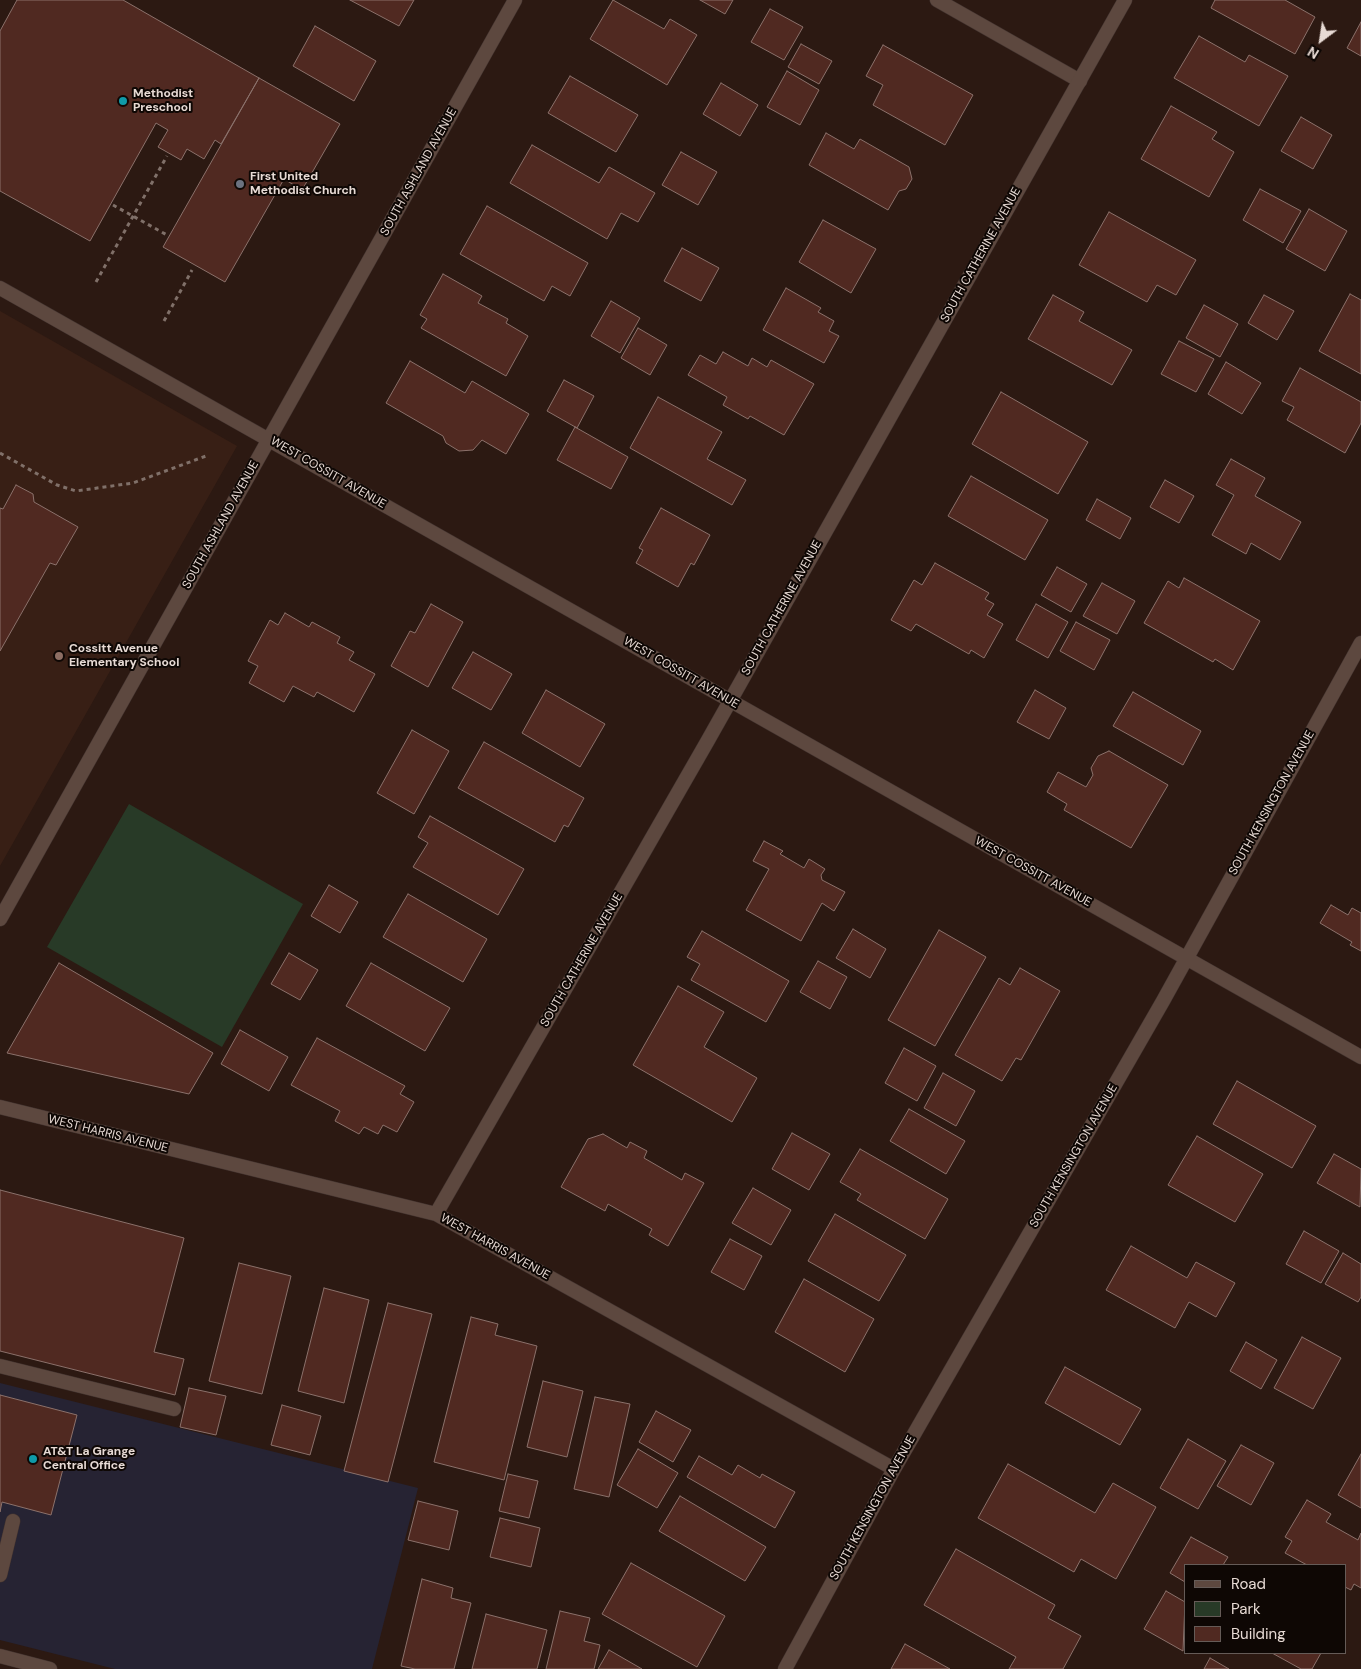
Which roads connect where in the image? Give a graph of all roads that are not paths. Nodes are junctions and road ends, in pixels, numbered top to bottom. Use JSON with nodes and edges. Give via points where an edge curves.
{"nodes":[{"id":1,"x":515,"y":0,"type":"edge"},
{"id":2,"x":937,"y":0,"type":"edge"},
{"id":3,"x":1126,"y":0,"type":"edge"},
{"id":4,"x":1080,"y":81,"type":"junction"},
{"id":5,"x":0,"y":288,"type":"edge"},
{"id":6,"x":268,"y":440,"type":"junction"},
{"id":7,"x":1361,"y":643,"type":"edge"},
{"id":8,"x":730,"y":701,"type":"junction"},
{"id":9,"x":0,"y":919,"type":"edge"},
{"id":10,"x":1186,"y":959,"type":"junction"},
{"id":11,"x":1361,"y":1058,"type":"edge"},
{"id":12,"x":0,"y":1108,"type":"edge"},
{"id":13,"x":436,"y":1214,"type":"junction"},
{"id":14,"x":0,"y":1366,"type":"edge"},
{"id":15,"x":174,"y":1409,"type":"dead end"},
{"id":16,"x":894,"y":1469,"type":"junction"},
{"id":17,"x":13,"y":1521,"type":"dead end"},
{"id":18,"x":0,"y":1575,"type":"edge"},
{"id":19,"x":0,"y":1656,"type":"edge"},
{"id":20,"x":50,"y":1669,"type":"edge"},
{"id":21,"x":785,"y":1669,"type":"edge"}],
"edges":[{"from":1,"to":6,"type":"street","name":"SOUTH ASHLAND AVENUE"},
{"from":2,"to":4,"type":"street"},
{"from":3,"to":4,"type":"street","name":"SOUTH CATHERINE AVENUE"},
{"from":4,"to":8,"type":"street","name":"SOUTH CATHERINE AVENUE"},
{"from":5,"to":6,"type":"street","name":"WEST COSSITT AVENUE"},
{"from":6,"to":8,"type":"street","name":"WEST COSSITT AVENUE"},
{"from":6,"to":9,"type":"street","name":"SOUTH ASHLAND AVENUE"},
{"from":7,"to":10,"type":"street","name":"SOUTH KENSINGTON AVENUE"},
{"from":8,"to":10,"type":"street","name":"WEST COSSITT AVENUE"},
{"from":8,"to":13,"type":"street","name":"SOUTH CATHERINE AVENUE"},
{"from":10,"to":11,"type":"street","name":"WEST COSSITT AVENUE"},
{"from":10,"to":16,"type":"street","name":"SOUTH KENSINGTON AVENUE"},
{"from":12,"to":13,"type":"street","name":"WEST HARRIS AVENUE"},
{"from":13,"to":16,"type":"street","name":"WEST HARRIS AVENUE"},
{"from":14,"to":15,"type":"street"},
{"from":16,"to":21,"type":"street","name":"SOUTH KENSINGTON AVENUE"},
{"from":17,"to":18,"type":"street"},
{"from":19,"to":20,"type":"street"}]}
